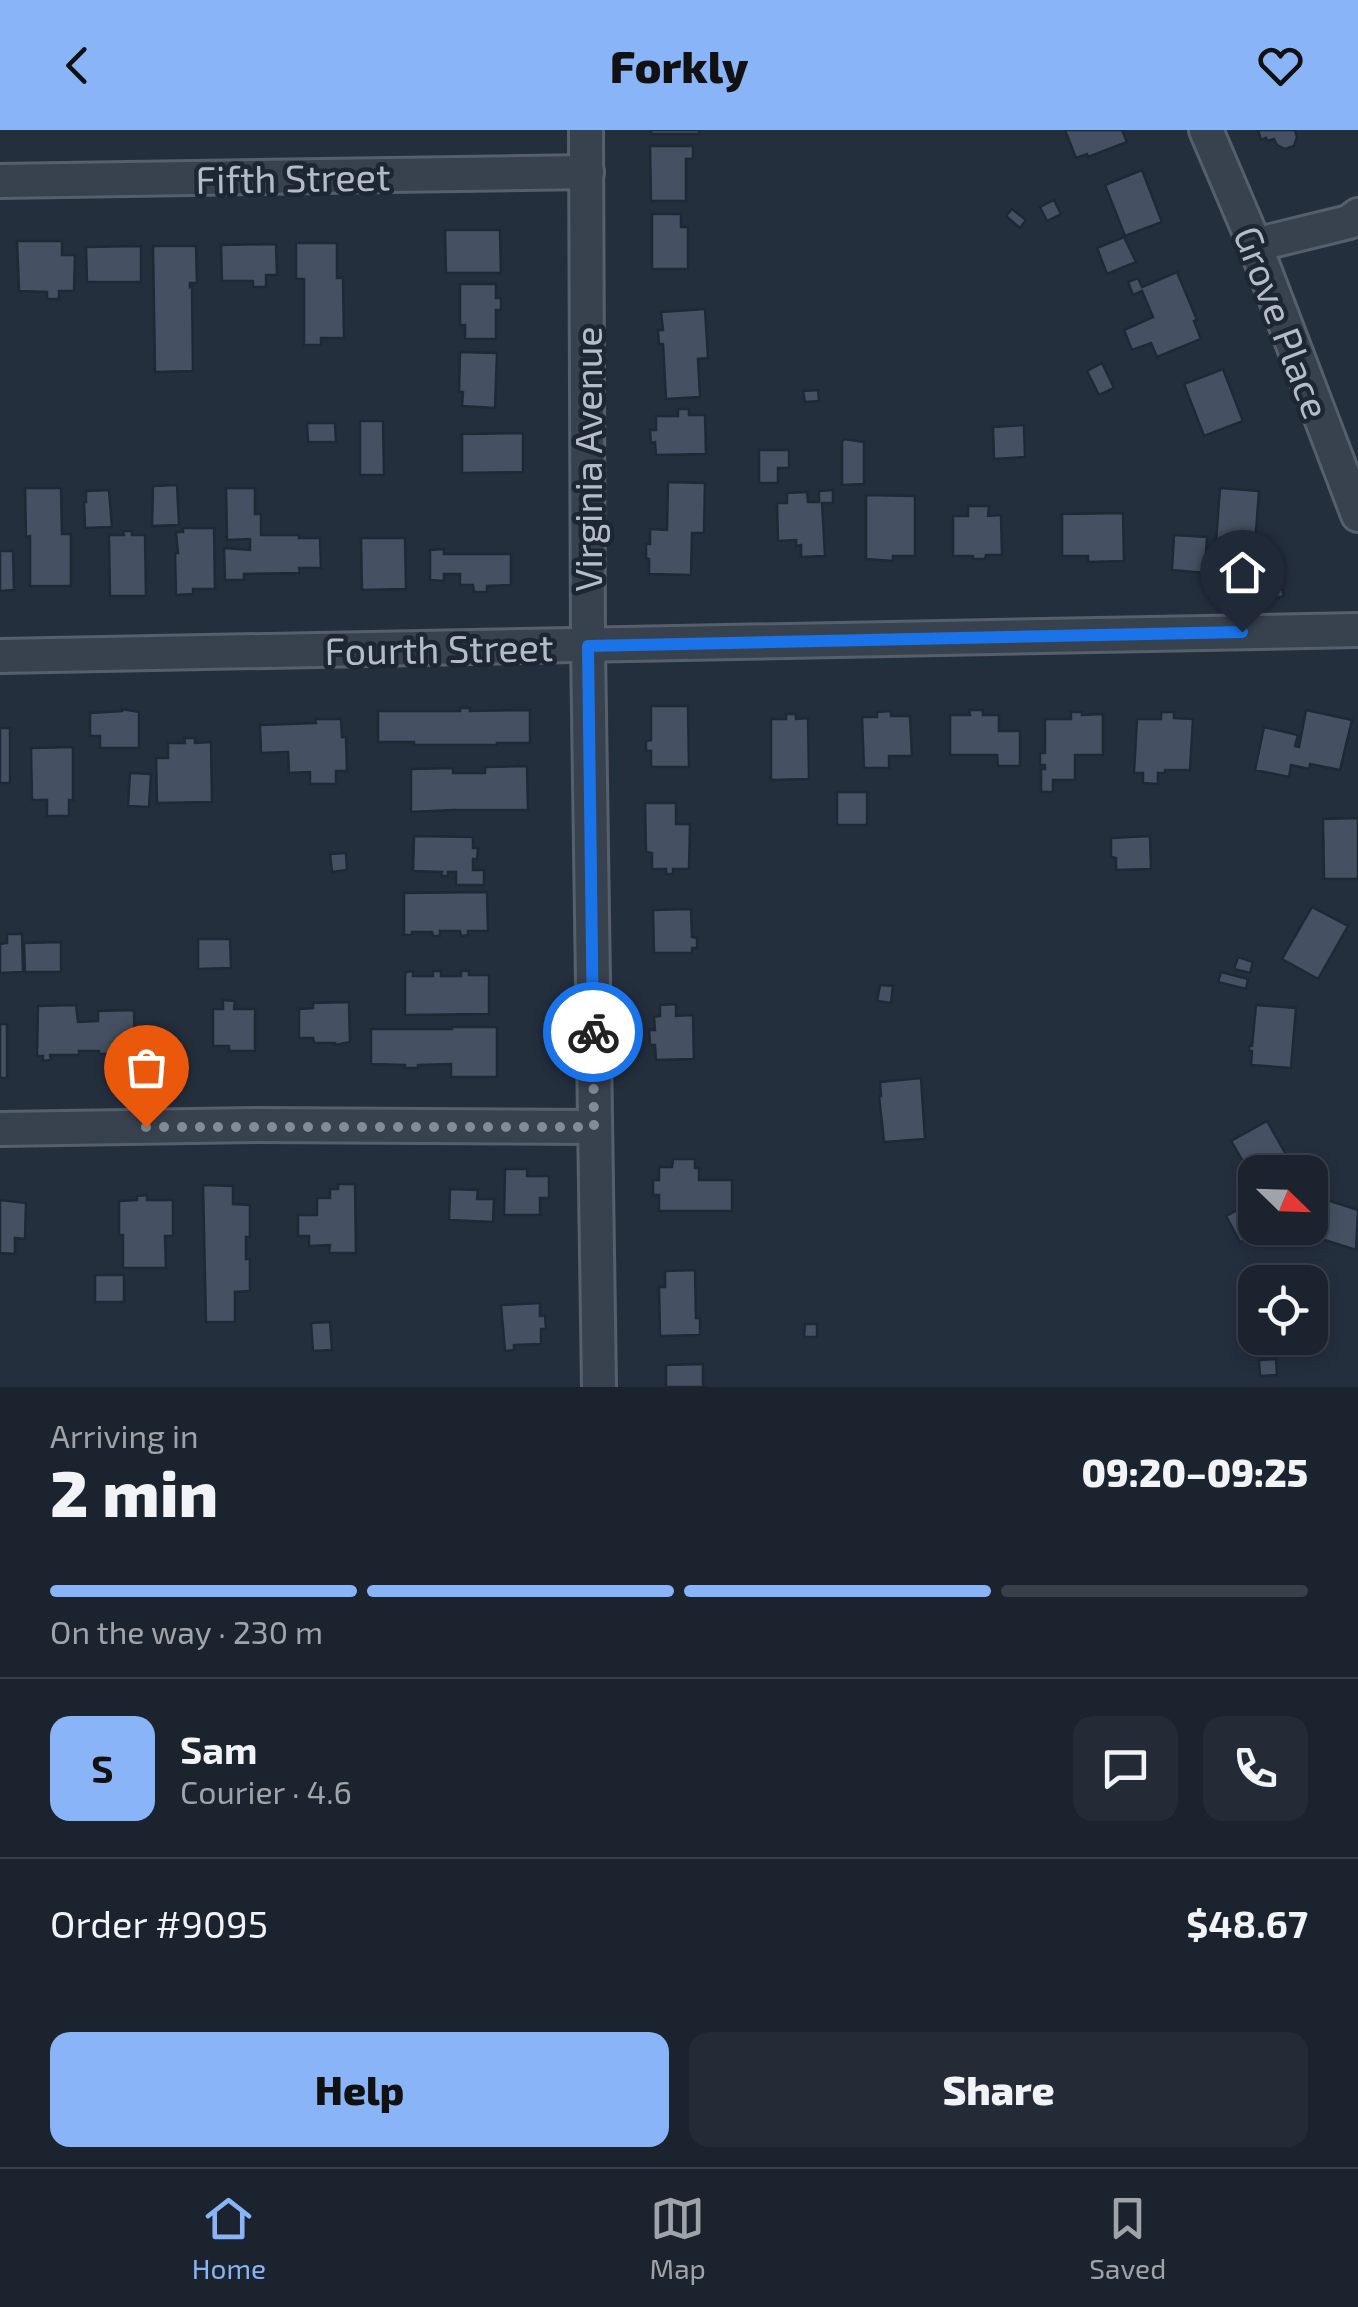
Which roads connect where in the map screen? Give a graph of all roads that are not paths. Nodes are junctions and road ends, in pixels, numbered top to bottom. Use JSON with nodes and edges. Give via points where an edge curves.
{"nodes":[{"id":1,"x":586,"y":130,"type":"edge"},
{"id":2,"x":1206,"y":130,"type":"edge"},
{"id":3,"x":587,"y":172,"type":"junction"},
{"id":4,"x":0,"y":181,"type":"edge"},
{"id":5,"x":1358,"y":215,"type":"edge"},
{"id":6,"x":1255,"y":245,"type":"junction"},
{"id":7,"x":1358,"y":515,"type":"edge"},
{"id":8,"x":1358,"y":630,"type":"edge"},
{"id":9,"x":588,"y":646,"type":"junction"},
{"id":10,"x":0,"y":656,"type":"edge"},
{"id":11,"x":594,"y":1127,"type":"junction"},
{"id":12,"x":0,"y":1129,"type":"edge"},
{"id":13,"x":600,"y":1387,"type":"edge"}],
"edges":[{"from":1,"to":3,"type":"street","name":"Virginia Avenue"},
{"from":2,"to":6,"type":"street","name":"Grove Place"},
{"from":3,"to":4,"type":"street","name":"Fifth Street"},
{"from":3,"to":9,"type":"street","name":"Virginia Avenue"},
{"from":5,"to":6,"type":"street"},
{"from":6,"to":7,"type":"street","name":"Grove Place"},
{"from":8,"to":9,"type":"street","name":"Fourth Street"},
{"from":9,"to":10,"type":"street","name":"Fourth Street"},
{"from":9,"to":11,"type":"street","name":"Virginia Avenue"},
{"from":11,"to":12,"type":"street"},
{"from":11,"to":13,"type":"street","name":"Virginia Avenue"}]}
